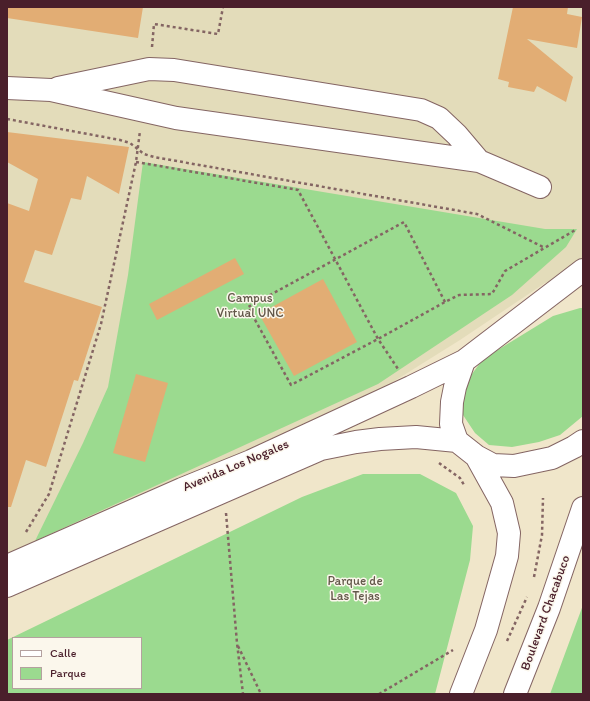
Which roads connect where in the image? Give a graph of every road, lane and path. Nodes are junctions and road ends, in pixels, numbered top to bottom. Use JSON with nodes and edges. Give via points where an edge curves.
{"nodes":[{"id":1,"x":223,"y":7,"type":"edge"},
{"id":2,"x":150,"y":69,"type":"junction"},
{"id":3,"x":7,"y":88,"type":"edge"},
{"id":4,"x":51,"y":90,"type":"junction"},
{"id":5,"x":142,"y":110,"type":"junction"},
{"id":6,"x":7,"y":119,"type":"edge"},
{"id":7,"x":138,"y":148,"type":"junction"},
{"id":8,"x":479,"y":161,"type":"junction"},
{"id":9,"x":136,"y":162,"type":"junction"},
{"id":10,"x":540,"y":187,"type":"dead end"},
{"id":11,"x":577,"y":229,"type":"dead end"},
{"id":12,"x":545,"y":248,"type":"junction"},
{"id":13,"x":335,"y":259,"type":"junction"},
{"id":14,"x":583,"y":270,"type":"edge"},
{"id":15,"x":583,"y":291,"type":"edge"},
{"id":16,"x":553,"y":294,"type":"junction"},
{"id":17,"x":445,"y":302,"type":"junction"},
{"id":18,"x":378,"y":339,"type":"junction"},
{"id":19,"x":464,"y":361,"type":"junction"},
{"id":20,"x":411,"y":388,"type":"junction"},
{"id":21,"x":457,"y":441,"type":"junction"},
{"id":22,"x":583,"y":441,"type":"edge"},
{"id":23,"x":476,"y":456,"type":"junction"},
{"id":24,"x":436,"y":461,"type":"dead end"},
{"id":25,"x":468,"y":490,"type":"dead end"},
{"id":26,"x":224,"y":491,"type":"junction"},
{"id":27,"x":543,"y":498,"type":"dead end"},
{"id":28,"x":583,"y":508,"type":"edge"},
{"id":29,"x":22,"y":538,"type":"dead end"},
{"id":30,"x":7,"y":566,"type":"edge"},
{"id":31,"x":533,"y":583,"type":"dead end"},
{"id":32,"x":7,"y":586,"type":"edge"},
{"id":33,"x":530,"y":590,"type":"dead end"},
{"id":34,"x":237,"y":643,"type":"junction"},
{"id":35,"x":505,"y":647,"type":"dead end"},
{"id":36,"x":453,"y":650,"type":"dead end"},
{"id":37,"x":243,"y":694,"type":"edge"},
{"id":38,"x":261,"y":694,"type":"edge"},
{"id":39,"x":379,"y":694,"type":"edge"},
{"id":40,"x":461,"y":694,"type":"edge"},
{"id":41,"x":515,"y":694,"type":"edge"}],
"edges":[{"from":1,"to":2,"type":"path","via":[[218,34],[154,24]]},
{"from":2,"to":4,"type":"street"},
{"from":2,"to":8,"type":"street","via":[[174,70],[421,110],[439,118]]},
{"from":3,"to":4,"type":"street"},
{"from":4,"to":5,"type":"street"},
{"from":5,"to":7,"type":"path"},
{"from":5,"to":8,"type":"street","via":[[176,118]]},
{"from":6,"to":7,"type":"path","via":[[120,140]]},
{"from":7,"to":9,"type":"path"},
{"from":7,"to":12,"type":"path","via":[[144,154],[154,157],[477,214]]},
{"from":8,"to":10,"type":"street"},
{"from":9,"to":13,"type":"path","via":[[298,190]]},
{"from":9,"to":29,"type":"path","via":[[99,332],[49,494]]},
{"from":11,"to":12,"type":"path"},
{"from":12,"to":17,"type":"path","via":[[505,271],[492,294],[459,295]]},
{"from":13,"to":17,"type":"path","via":[[404,222]]},
{"from":13,"to":18,"type":"path"},
{"from":13,"to":18,"type":"path","via":[[248,307],[291,385]]},
{"from":14,"to":16,"type":"street","name":"Avenida Los Nogales"},
{"from":15,"to":16,"type":"street"},
{"from":16,"to":19,"type":"street","name":"Avenida Los Nogales"},
{"from":17,"to":18,"type":"path"},
{"from":18,"to":20,"type":"path"},
{"from":19,"to":20,"type":"street","name":"Avenida Los Nogales"},
{"from":19,"to":21,"type":"street","via":[[452,402],[451,424]]},
{"from":20,"to":30,"type":"street","name":"Avenida Los Nogales","via":[[251,461]]},
{"from":21,"to":23,"type":"street"},
{"from":21,"to":26,"type":"street","name":"Avenida Los Nogales","via":[[416,437],[337,445],[321,449]]},
{"from":22,"to":23,"type":"street","via":[[552,458],[514,466],[493,465]]},
{"from":23,"to":40,"type":"street","via":[[502,503],[509,533],[507,556],[486,630]]},
{"from":24,"to":25,"type":"path","via":[[460,478]]},
{"from":26,"to":32,"type":"street","name":"Avenida Los Nogales"},
{"from":26,"to":34,"type":"path"},
{"from":27,"to":31,"type":"path","via":[[542,535]]},
{"from":28,"to":41,"type":"street","name":"Boulevard Chacabuco","via":[[549,608]]},
{"from":33,"to":35,"type":"path"},
{"from":34,"to":37,"type":"path"},
{"from":34,"to":38,"type":"path"},
{"from":36,"to":39,"type":"path"}]}
